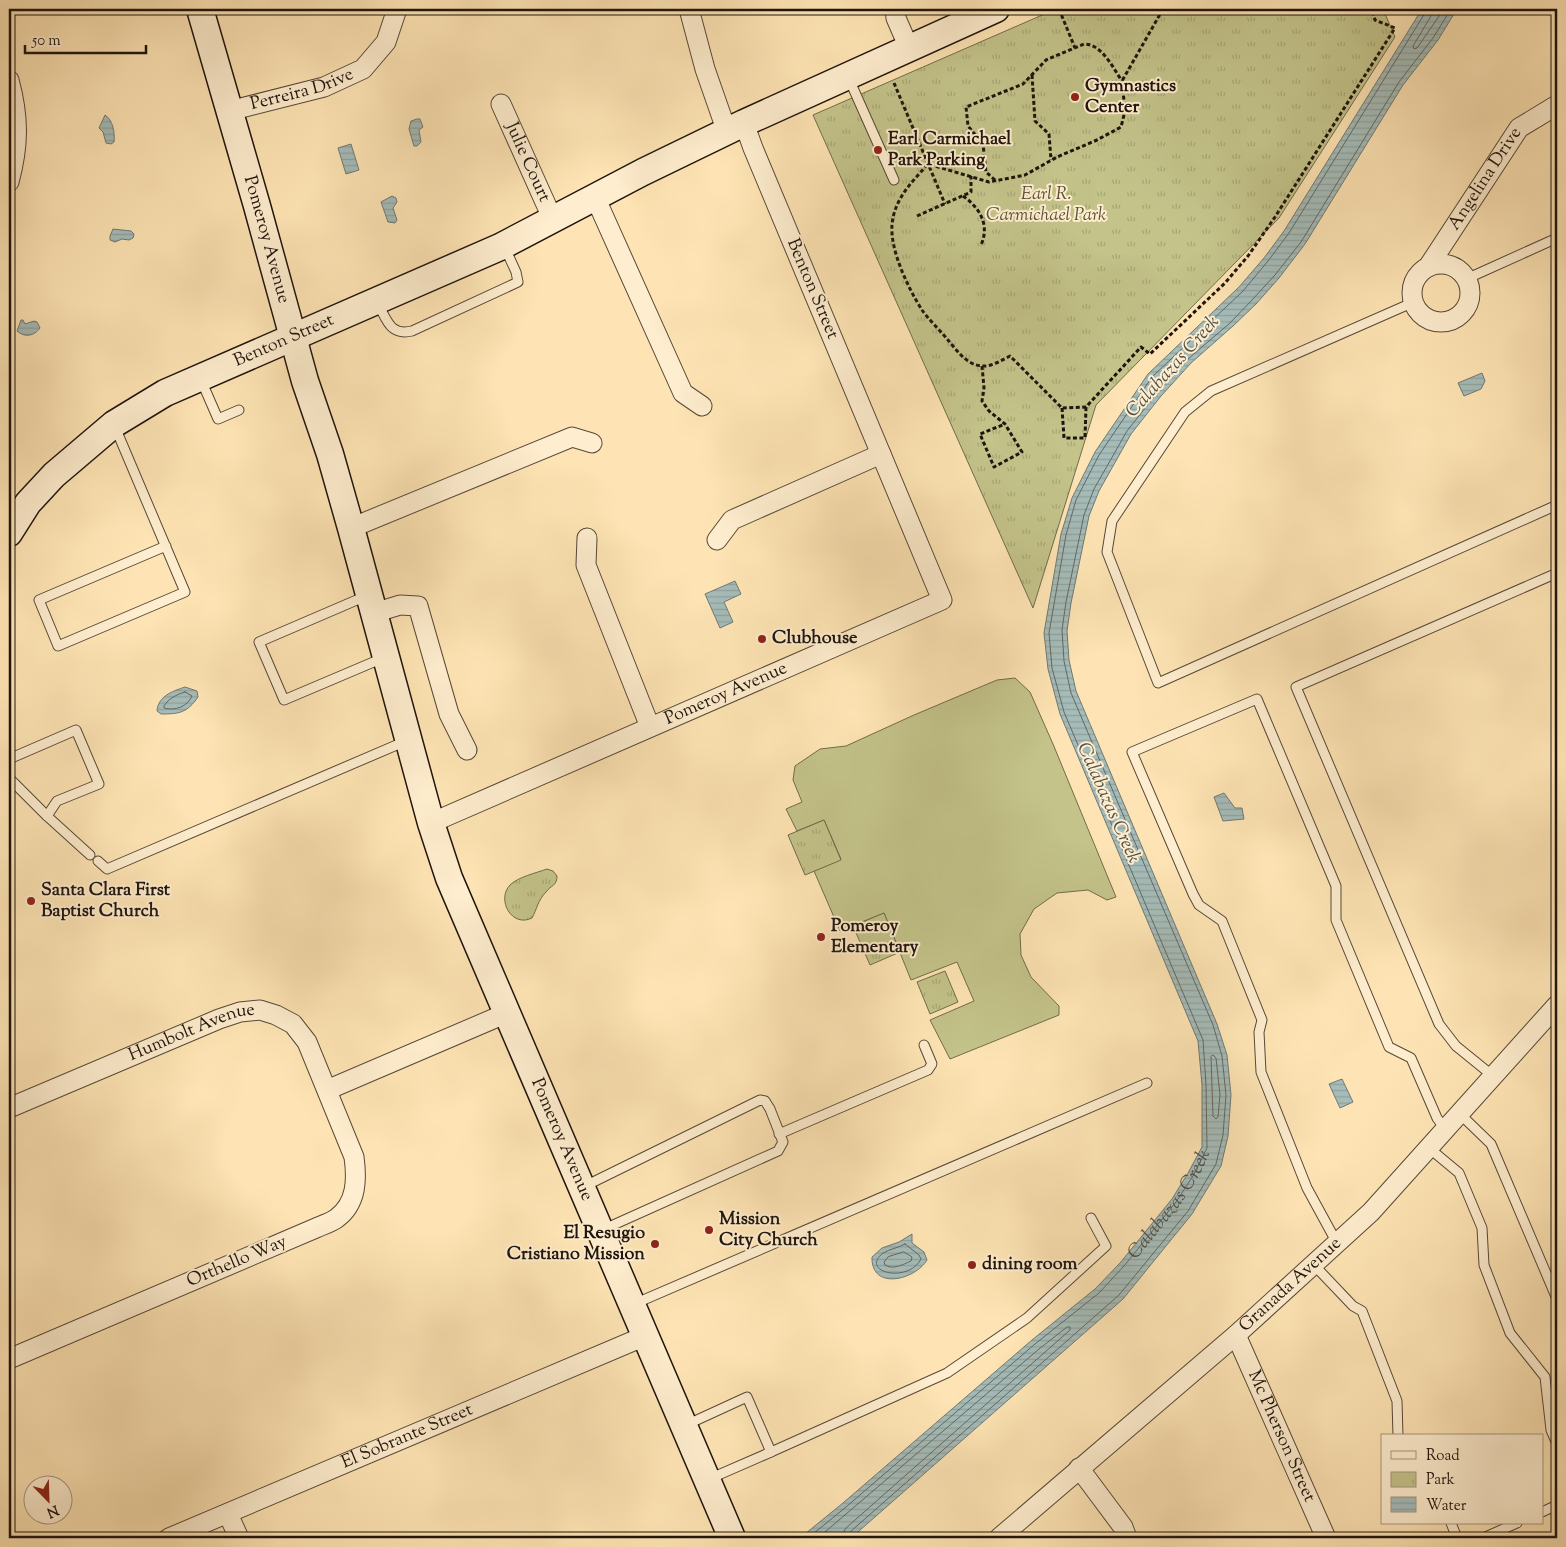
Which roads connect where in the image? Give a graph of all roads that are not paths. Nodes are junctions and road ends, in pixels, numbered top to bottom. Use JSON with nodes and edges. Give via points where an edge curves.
{"nodes":[{"id":1,"x":200,"y":9,"type":"edge"},
{"id":2,"x":397,"y":9,"type":"edge"},
{"id":3,"x":689,"y":9,"type":"edge"},
{"id":4,"x":895,"y":9,"type":"edge"},
{"id":5,"x":996,"y":9,"type":"edge"},
{"id":6,"x":909,"y":48,"type":"junction"},
{"id":7,"x":848,"y":76,"type":"junction"},
{"id":8,"x":9,"y":80,"type":"edge"},
{"id":9,"x":501,"y":104,"type":"dead end"},
{"id":10,"x":1557,"y":105,"type":"edge"},
{"id":11,"x":229,"y":111,"type":"junction"},
{"id":12,"x":736,"y":128,"type":"junction"},
{"id":13,"x":894,"y":180,"type":"dead end"},
{"id":14,"x":9,"y":182,"type":"edge"},
{"id":15,"x":595,"y":197,"type":"junction"},
{"id":16,"x":554,"y":220,"type":"junction"},
{"id":17,"x":1557,"y":238,"type":"edge"},
{"id":18,"x":504,"y":246,"type":"junction"},
{"id":19,"x":1428,"y":267,"type":"junction"},
{"id":20,"x":1467,"y":280,"type":"junction"},
{"id":21,"x":376,"y":301,"type":"junction"},
{"id":22,"x":1414,"y":302,"type":"junction"},
{"id":23,"x":294,"y":337,"type":"junction"},
{"id":24,"x":200,"y":377,"type":"junction"},
{"id":25,"x":702,"y":406,"type":"dead end"},
{"id":26,"x":239,"y":410,"type":"dead end"},
{"id":27,"x":114,"y":424,"type":"junction"},
{"id":28,"x":592,"y":443,"type":"dead end"},
{"id":29,"x":881,"y":454,"type":"junction"},
{"id":30,"x":1557,"y":505,"type":"edge"},
{"id":31,"x":351,"y":528,"type":"junction"},
{"id":32,"x":9,"y":533,"type":"edge"},
{"id":33,"x":587,"y":538,"type":"dead end"},
{"id":34,"x":717,"y":540,"type":"dead end"},
{"id":35,"x":166,"y":546,"type":"junction"},
{"id":36,"x":1557,"y":573,"type":"edge"},
{"id":37,"x":942,"y":600,"type":"joint"},
{"id":38,"x":372,"y":604,"type":"junction"},
{"id":39,"x":386,"y":657,"type":"junction"},
{"id":40,"x":650,"y":727,"type":"junction"},
{"id":41,"x":408,"y":740,"type":"junction"},
{"id":42,"x":467,"y":750,"type":"dead end"},
{"id":43,"x":9,"y":759,"type":"edge"},
{"id":44,"x":9,"y":778,"type":"edge"},
{"id":45,"x":47,"y":816,"type":"junction"},
{"id":46,"x":431,"y":823,"type":"junction"},
{"id":47,"x":90,"y":855,"type":"dead end"},
{"id":48,"x":98,"y":861,"type":"dead end"},
{"id":49,"x":1557,"y":1005,"type":"edge"},
{"id":50,"x":507,"y":1013,"type":"junction"},
{"id":51,"x":924,"y":1044,"type":"dead end"},
{"id":52,"x":1493,"y":1076,"type":"junction"},
{"id":53,"x":1147,"y":1083,"type":"dead end"},
{"id":54,"x":327,"y":1090,"type":"junction"},
{"id":55,"x":9,"y":1108,"type":"edge"},
{"id":56,"x":1459,"y":1113,"type":"junction"},
{"id":57,"x":1445,"y":1129,"type":"junction"},
{"id":58,"x":779,"y":1134,"type":"junction"},
{"id":59,"x":1429,"y":1148,"type":"junction"},
{"id":60,"x":581,"y":1187,"type":"junction"},
{"id":61,"x":1091,"y":1218,"type":"dead end"},
{"id":62,"x":600,"y":1231,"type":"junction"},
{"id":63,"x":1337,"y":1244,"type":"junction"},
{"id":64,"x":1314,"y":1265,"type":"junction"},
{"id":65,"x":1557,"y":1299,"type":"edge"},
{"id":66,"x":631,"y":1305,"type":"junction"},
{"id":67,"x":1236,"y":1335,"type":"junction"},
{"id":68,"x":645,"y":1336,"type":"junction"},
{"id":69,"x":9,"y":1359,"type":"edge"},
{"id":70,"x":684,"y":1426,"type":"junction"},
{"id":71,"x":1398,"y":1434,"type":"edge"},
{"id":72,"x":1557,"y":1444,"type":"edge"},
{"id":73,"x":771,"y":1452,"type":"junction"},
{"id":74,"x":1079,"y":1468,"type":"junction"},
{"id":75,"x":707,"y":1481,"type":"junction"},
{"id":76,"x":1557,"y":1505,"type":"edge"},
{"id":77,"x":1544,"y":1511,"type":"edge"},
{"id":78,"x":228,"y":1514,"type":"junction"},
{"id":79,"x":1451,"y":1524,"type":"edge"},
{"id":80,"x":1515,"y":1524,"type":"edge"},
{"id":81,"x":169,"y":1538,"type":"edge"},
{"id":82,"x":239,"y":1538,"type":"edge"},
{"id":83,"x":732,"y":1538,"type":"edge"},
{"id":84,"x":999,"y":1538,"type":"edge"},
{"id":85,"x":1126,"y":1538,"type":"edge"},
{"id":86,"x":1326,"y":1538,"type":"edge"},
{"id":87,"x":1457,"y":1538,"type":"edge"},
{"id":88,"x":1483,"y":1538,"type":"edge"}],
"edges":[{"from":1,"to":11,"type":"street","name":"Pomeroy Avenue"},
{"from":2,"to":11,"type":"street","name":"Perreira Drive","via":[[386,42],[363,69],[324,87]]},
{"from":3,"to":12,"type":"street","via":[[705,69]]},
{"from":4,"to":6,"type":"street"},
{"from":5,"to":6,"type":"street","name":"Benton Street"},
{"from":6,"to":7,"type":"street","name":"Benton Street"},
{"from":7,"to":12,"type":"street","name":"Benton Street"},
{"from":7,"to":13,"type":"lane"},
{"from":8,"to":14,"type":"street","via":[[17,126],[16,157]]},
{"from":9,"to":16,"type":"street","name":"Julie Court"},
{"from":10,"to":19,"type":"street","name":"Angelina Drive","via":[[1519,128]]},
{"from":11,"to":23,"type":"street","name":"Pomeroy Avenue"},
{"from":12,"to":15,"type":"street","name":"Benton Street"},
{"from":12,"to":29,"type":"street","name":"Benton Street"},
{"from":15,"to":16,"type":"street","name":"Benton Street"},
{"from":15,"to":25,"type":"street","via":[[683,393]]},
{"from":16,"to":18,"type":"street","name":"Benton Street"},
{"from":17,"to":20,"type":"lane"},
{"from":18,"to":21,"type":"street","name":"Benton Street"},
{"from":18,"to":21,"type":"lane","via":[[518,282],[412,332],[402,334],[395,331]]},
{"from":19,"to":20,"type":"street","via":[[1446,264],[1455,267]]},
{"from":19,"to":22,"type":"street","name":"Angelina Drive","via":[[1416,278],[1412,294]]},
{"from":20,"to":22,"type":"street","via":[[1470,288],[1468,305],[1448,321],[1424,316]]},
{"from":21,"to":23,"type":"street","name":"Benton Street"},
{"from":22,"to":30,"type":"lane","via":[[1211,391],[1185,412],[1112,521],[1106,552],[1158,683]]},
{"from":23,"to":24,"type":"street","name":"Benton Street"},
{"from":23,"to":31,"type":"street","name":"Pomeroy Avenue"},
{"from":24,"to":26,"type":"lane","via":[[218,419]]},
{"from":24,"to":27,"type":"street","name":"Benton Street","via":[[165,392]]},
{"from":27,"to":32,"type":"street","name":"Benton Street","via":[[54,475],[28,503]]},
{"from":27,"to":35,"type":"lane"},
{"from":28,"to":31,"type":"street","via":[[572,437]]},
{"from":29,"to":34,"type":"street","via":[[732,520]]},
{"from":29,"to":37,"type":"street","name":"Benton Street"},
{"from":31,"to":38,"type":"street","name":"Pomeroy Avenue"},
{"from":33,"to":40,"type":"street","name":"Pomeroy Avenue","via":[[586,565]]},
{"from":35,"to":35,"type":"lane","via":[[185,592],[58,646],[39,600]]},
{"from":36,"to":52,"type":"lane","via":[[1296,687],[1439,1024],[1456,1046]]},
{"from":37,"to":40,"type":"street","name":"Pomeroy Avenue"},
{"from":38,"to":39,"type":"street","name":"Pomeroy Avenue"},
{"from":38,"to":39,"type":"lane","via":[[259,642],[284,700]]},
{"from":38,"to":42,"type":"street","via":[[418,606],[449,714]]},
{"from":39,"to":41,"type":"street","name":"Pomeroy Avenue"},
{"from":40,"to":46,"type":"street","name":"Pomeroy Avenue"},
{"from":41,"to":46,"type":"street","name":"Pomeroy Avenue"},
{"from":41,"to":48,"type":"lane","via":[[107,869]]},
{"from":43,"to":45,"type":"lane","via":[[76,730],[99,784],[57,801]]},
{"from":44,"to":45,"type":"lane"},
{"from":45,"to":47,"type":"lane"},
{"from":46,"to":50,"type":"street","name":"Pomeroy Avenue","via":[[449,878]]},
{"from":49,"to":52,"type":"street","name":"Granada Avenue"},
{"from":50,"to":54,"type":"street"},
{"from":50,"to":60,"type":"street","name":"Pomeroy Avenue"},
{"from":51,"to":58,"type":"lane","via":[[932,1064],[928,1070]]},
{"from":52,"to":56,"type":"street","name":"Granada Avenue"},
{"from":53,"to":66,"type":"lane"},
{"from":54,"to":55,"type":"street","name":"Humbolt Avenue","via":[[307,1042],[293,1024],[260,1010],[219,1019]]},
{"from":54,"to":69,"type":"street","name":"Orthello Way","via":[[354,1157],[357,1175],[355,1190],[338,1218]]},
{"from":56,"to":57,"type":"street","name":"Granada Avenue"},
{"from":56,"to":65,"type":"lane","via":[[1491,1144]]},
{"from":57,"to":59,"type":"street","name":"Granada Avenue"},
{"from":57,"to":63,"type":"lane","via":[[1411,1058],[1389,1047],[1336,920],[1336,886],[1258,699],[1132,752],[1193,894],[1200,905],[1222,922],[1262,1020],[1259,1032],[1260,1072],[1307,1188]]},
{"from":58,"to":60,"type":"lane","via":[[770,1109],[765,1101],[760,1100]]},
{"from":58,"to":62,"type":"lane","via":[[783,1142],[778,1151]]},
{"from":59,"to":63,"type":"street","name":"Granada Avenue","via":[[1372,1212]]},
{"from":59,"to":72,"type":"lane","via":[[1459,1173],[1482,1228],[1484,1265],[1510,1333],[1545,1377],[1551,1430]]},
{"from":60,"to":62,"type":"street","name":"Pomeroy Avenue"},
{"from":61,"to":73,"type":"lane","via":[[1106,1246],[1027,1318],[948,1373]]},
{"from":62,"to":66,"type":"street","name":"Pomeroy Avenue"},
{"from":63,"to":64,"type":"street","name":"Granada Avenue"},
{"from":64,"to":67,"type":"street","name":"Granada Avenue"},
{"from":64,"to":71,"type":"lane","via":[[1353,1306],[1362,1311],[1397,1401]]},
{"from":66,"to":68,"type":"street","name":"Pomeroy Avenue"},
{"from":67,"to":74,"type":"street","name":"Granada Avenue"},
{"from":67,"to":86,"type":"street","name":"Mc Pherson Street"},
{"from":68,"to":70,"type":"street","name":"Pomeroy Avenue"},
{"from":68,"to":78,"type":"street","name":"El Sobrante Street"},
{"from":70,"to":73,"type":"lane","via":[[747,1397]]},
{"from":70,"to":75,"type":"street","name":"Pomeroy Avenue"},
{"from":73,"to":75,"type":"lane"},
{"from":74,"to":84,"type":"street","name":"Granada Avenue"},
{"from":74,"to":85,"type":"street","via":[[1123,1527]]},
{"from":75,"to":83,"type":"street","name":"Pomeroy Avenue"},
{"from":76,"to":77,"type":"lane"},
{"from":78,"to":81,"type":"street","name":"El Sobrante Street"},
{"from":78,"to":82,"type":"street"},
{"from":79,"to":87,"type":"lane"},
{"from":80,"to":88,"type":"lane"}]}
